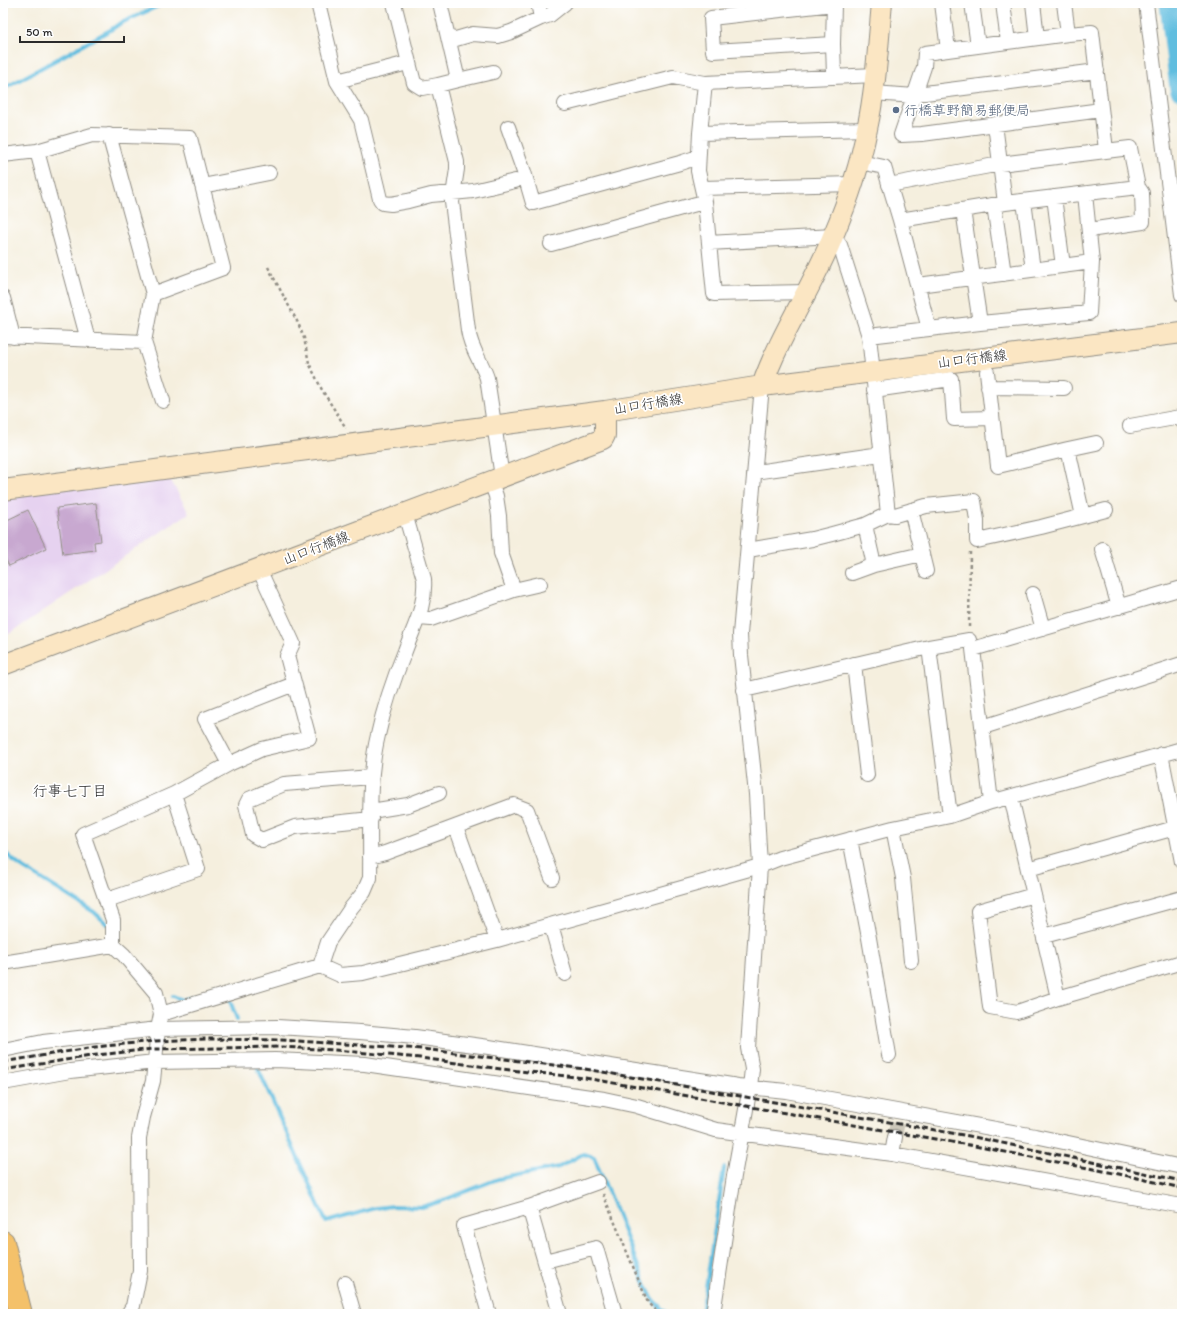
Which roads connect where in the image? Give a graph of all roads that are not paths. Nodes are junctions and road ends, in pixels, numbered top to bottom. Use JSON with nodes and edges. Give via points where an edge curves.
{"nodes":[{"id":1,"x":318,"y":3,"type":"edge"},
{"id":2,"x":394,"y":3,"type":"edge"},
{"id":3,"x":440,"y":3,"type":"edge"},
{"id":4,"x":538,"y":3,"type":"edge"},
{"id":5,"x":565,"y":3,"type":"edge"},
{"id":6,"x":882,"y":3,"type":"edge"},
{"id":7,"x":942,"y":3,"type":"edge"},
{"id":8,"x":972,"y":3,"type":"edge"},
{"id":9,"x":1003,"y":3,"type":"edge"},
{"id":10,"x":1033,"y":3,"type":"edge"},
{"id":11,"x":1064,"y":3,"type":"edge"},
{"id":12,"x":1146,"y":3,"type":"edge"},
{"id":13,"x":541,"y":18,"type":"junction"},
{"id":14,"x":1068,"y":34,"type":"junction"},
{"id":15,"x":1037,"y":38,"type":"junction"},
{"id":16,"x":449,"y":41,"type":"junction"},
{"id":17,"x":1008,"y":42,"type":"junction"},
{"id":18,"x":833,"y":44,"type":"junction"},
{"id":19,"x":978,"y":46,"type":"junction"},
{"id":20,"x":948,"y":50,"type":"junction"},
{"id":21,"x":408,"y":63,"type":"junction"},
{"id":22,"x":1097,"y":71,"type":"junction"},
{"id":23,"x":493,"y":72,"type":"dead end"},
{"id":24,"x":834,"y":76,"type":"junction"},
{"id":25,"x":458,"y":80,"type":"junction"},
{"id":26,"x":338,"y":81,"type":"junction"},
{"id":27,"x":705,"y":83,"type":"junction"},
{"id":28,"x":438,"y":84,"type":"junction"},
{"id":29,"x":874,"y":84,"type":"junction"},
{"id":30,"x":915,"y":94,"type":"junction"},
{"id":31,"x":565,"y":104,"type":"dead end"},
{"id":32,"x":1101,"y":110,"type":"junction"},
{"id":33,"x":995,"y":124,"type":"junction"},
{"id":34,"x":508,"y":127,"type":"dead end"},
{"id":35,"x":867,"y":129,"type":"junction"},
{"id":36,"x":700,"y":133,"type":"junction"},
{"id":37,"x":109,"y":135,"type":"junction"},
{"id":38,"x":1106,"y":150,"type":"junction"},
{"id":39,"x":37,"y":151,"type":"junction"},
{"id":40,"x":3,"y":154,"type":"edge"},
{"id":41,"x":698,"y":157,"type":"junction"},
{"id":42,"x":860,"y":162,"type":"junction"},
{"id":43,"x":1000,"y":164,"type":"junction"},
{"id":44,"x":269,"y":174,"type":"dead end"},
{"id":45,"x":515,"y":181,"type":"dead end"},
{"id":46,"x":853,"y":184,"type":"junction"},
{"id":47,"x":889,"y":185,"type":"junction"},
{"id":48,"x":202,"y":186,"type":"junction"},
{"id":49,"x":1138,"y":187,"type":"junction"},
{"id":50,"x":702,"y":188,"type":"junction"},
{"id":51,"x":453,"y":192,"type":"junction"},
{"id":52,"x":1085,"y":194,"type":"junction"},
{"id":53,"x":1054,"y":197,"type":"junction"},
{"id":54,"x":1024,"y":201,"type":"junction"},
{"id":55,"x":705,"y":202,"type":"junction"},
{"id":56,"x":999,"y":204,"type":"junction"},
{"id":57,"x":963,"y":210,"type":"junction"},
{"id":58,"x":900,"y":220,"type":"junction"},
{"id":59,"x":1089,"y":230,"type":"junction"},
{"id":60,"x":833,"y":236,"type":"junction"},
{"id":61,"x":709,"y":243,"type":"junction"},
{"id":62,"x":551,"y":244,"type":"dead end"},
{"id":63,"x":1092,"y":262,"type":"junction"},
{"id":64,"x":1063,"y":266,"type":"junction"},
{"id":65,"x":1033,"y":270,"type":"junction"},
{"id":66,"x":1004,"y":274,"type":"junction"},
{"id":67,"x":973,"y":279,"type":"junction"},
{"id":68,"x":918,"y":285,"type":"junction"},
{"id":69,"x":807,"y":292,"type":"junction"},
{"id":70,"x":153,"y":294,"type":"junction"},
{"id":71,"x":1182,"y":295,"type":"edge"},
{"id":72,"x":3,"y":298,"type":"edge"},
{"id":73,"x":980,"y":323,"type":"junction"},
{"id":74,"x":930,"y":329,"type":"junction"},
{"id":75,"x":1182,"y":333,"type":"edge"},
{"id":76,"x":869,"y":336,"type":"junction"},
{"id":77,"x":8,"y":337,"type":"edge"},
{"id":78,"x":88,"y":340,"type":"junction"},
{"id":79,"x":144,"y":342,"type":"junction"},
{"id":80,"x":987,"y":372,"type":"dead end"},
{"id":81,"x":873,"y":381,"type":"junction"},
{"id":82,"x":762,"y":386,"type":"junction"},
{"id":83,"x":988,"y":387,"type":"junction"},
{"id":84,"x":1064,"y":388,"type":"dead end"},
{"id":85,"x":163,"y":401,"type":"dead end"},
{"id":86,"x":605,"y":412,"type":"junction"},
{"id":87,"x":992,"y":418,"type":"junction"},
{"id":88,"x":1182,"y":421,"type":"edge"},
{"id":89,"x":494,"y":426,"type":"junction"},
{"id":90,"x":1130,"y":426,"type":"dead end"},
{"id":91,"x":1096,"y":443,"type":"dead end"},
{"id":92,"x":1068,"y":449,"type":"junction"},
{"id":93,"x":881,"y":454,"type":"junction"},
{"id":94,"x":755,"y":472,"type":"junction"},
{"id":95,"x":496,"y":479,"type":"junction"},
{"id":96,"x":3,"y":490,"type":"edge"},
{"id":97,"x":911,"y":510,"type":"junction"},
{"id":98,"x":1106,"y":510,"type":"dead end"},
{"id":99,"x":405,"y":514,"type":"junction"},
{"id":100,"x":888,"y":514,"type":"junction"},
{"id":101,"x":1083,"y":516,"type":"junction"},
{"id":102,"x":865,"y":525,"type":"junction"},
{"id":103,"x":1102,"y":548,"type":"dead end"},
{"id":104,"x":748,"y":550,"type":"junction"},
{"id":105,"x":922,"y":554,"type":"junction"},
{"id":106,"x":874,"y":565,"type":"junction"},
{"id":107,"x":259,"y":569,"type":"junction"},
{"id":108,"x":926,"y":571,"type":"dead end"},
{"id":109,"x":852,"y":573,"type":"dead end"},
{"id":110,"x":540,"y":584,"type":"dead end"},
{"id":111,"x":1182,"y":588,"type":"edge"},
{"id":112,"x":514,"y":590,"type":"junction"},
{"id":113,"x":1032,"y":594,"type":"dead end"},
{"id":114,"x":1119,"y":607,"type":"junction"},
{"id":115,"x":419,"y":618,"type":"junction"},
{"id":116,"x":1043,"y":629,"type":"junction"},
{"id":117,"x":969,"y":640,"type":"road end"},
{"id":118,"x":930,"y":647,"type":"junction"},
{"id":119,"x":854,"y":664,"type":"junction"},
{"id":120,"x":1182,"y":664,"type":"edge"},
{"id":121,"x":3,"y":665,"type":"edge"},
{"id":122,"x":294,"y":684,"type":"junction"},
{"id":123,"x":744,"y":690,"type":"junction"},
{"id":124,"x":983,"y":727,"type":"junction"},
{"id":125,"x":1182,"y":748,"type":"edge"},
{"id":126,"x":1161,"y":754,"type":"junction"},
{"id":127,"x":229,"y":764,"type":"junction"},
{"id":128,"x":867,"y":775,"type":"dead end"},
{"id":129,"x":371,"y":777,"type":"junction"},
{"id":130,"x":439,"y":793,"type":"dead end"},
{"id":131,"x":174,"y":794,"type":"junction"},
{"id":132,"x":1011,"y":797,"type":"junction"},
{"id":133,"x":991,"y":802,"type":"junction"},
{"id":134,"x":371,"y":815,"type":"junction"},
{"id":135,"x":950,"y":816,"type":"junction"},
{"id":136,"x":456,"y":827,"type":"junction"},
{"id":137,"x":893,"y":828,"type":"junction"},
{"id":138,"x":1175,"y":828,"type":"junction"},
{"id":139,"x":850,"y":839,"type":"junction"},
{"id":140,"x":370,"y":857,"type":"junction"},
{"id":141,"x":1182,"y":862,"type":"edge"},
{"id":142,"x":760,"y":866,"type":"junction"},
{"id":143,"x":1028,"y":869,"type":"junction"},
{"id":144,"x":552,"y":878,"type":"dead end"},
{"id":145,"x":1034,"y":896,"type":"junction"},
{"id":146,"x":1182,"y":898,"type":"edge"},
{"id":147,"x":107,"y":900,"type":"junction"},
{"id":148,"x":551,"y":925,"type":"junction"},
{"id":149,"x":1044,"y":936,"type":"junction"},
{"id":150,"x":497,"y":940,"type":"junction"},
{"id":151,"x":112,"y":945,"type":"junction"},
{"id":152,"x":911,"y":961,"type":"dead end"},
{"id":153,"x":1182,"y":962,"type":"edge"},
{"id":154,"x":3,"y":963,"type":"edge"},
{"id":155,"x":320,"y":966,"type":"junction"},
{"id":156,"x":565,"y":974,"type":"dead end"},
{"id":157,"x":1058,"y":998,"type":"junction"},
{"id":158,"x":161,"y":1014,"type":"junction"},
{"id":159,"x":158,"y":1028,"type":"junction"},
{"id":160,"x":3,"y":1050,"type":"edge"},
{"id":161,"x":889,"y":1055,"type":"dead end"},
{"id":162,"x":155,"y":1062,"type":"junction"},
{"id":163,"x":3,"y":1083,"type":"edge"},
{"id":164,"x":750,"y":1088,"type":"junction"},
{"id":165,"x":743,"y":1133,"type":"junction"},
{"id":166,"x":895,"y":1137,"type":"tunnel mouth"},
{"id":167,"x":892,"y":1154,"type":"junction"},
{"id":168,"x":1182,"y":1167,"type":"edge"},
{"id":169,"x":598,"y":1182,"type":"road end"},
{"id":170,"x":1182,"y":1206,"type":"edge"},
{"id":171,"x":529,"y":1207,"type":"junction"},
{"id":172,"x":3,"y":1244,"type":"edge"},
{"id":173,"x":545,"y":1260,"type":"junction"},
{"id":174,"x":345,"y":1283,"type":"dead end"},
{"id":175,"x":22,"y":1314,"type":"edge"},
{"id":176,"x":128,"y":1314,"type":"edge"},
{"id":177,"x":354,"y":1314,"type":"edge"},
{"id":178,"x":489,"y":1314,"type":"edge"},
{"id":179,"x":560,"y":1314,"type":"edge"},
{"id":180,"x":615,"y":1314,"type":"edge"},
{"id":181,"x":712,"y":1314,"type":"edge"}],
"edges":[{"from":1,"to":26,"type":"street"},
{"from":2,"to":21,"type":"street"},
{"from":3,"to":16,"type":"street"},
{"from":4,"to":13,"type":"street"},
{"from":5,"to":13,"type":"street","via":[[550,15]]},
{"from":6,"to":29,"type":"main road"},
{"from":7,"to":20,"type":"street"},
{"from":8,"to":19,"type":"street"},
{"from":9,"to":17,"type":"street"},
{"from":10,"to":15,"type":"street"},
{"from":11,"to":14,"type":"street"},
{"from":12,"to":71,"type":"street"},
{"from":13,"to":16,"type":"street","via":[[498,36],[473,34]]},
{"from":14,"to":15,"type":"street"},
{"from":14,"to":22,"type":"street","via":[[1092,32]]},
{"from":15,"to":17,"type":"street"},
{"from":16,"to":25,"type":"street"},
{"from":17,"to":19,"type":"street"},
{"from":18,"to":18,"type":"street","via":[[713,51],[712,18],[834,4]]},
{"from":18,"to":24,"type":"street"},
{"from":19,"to":20,"type":"street"},
{"from":20,"to":30,"type":"street","via":[[925,53],[924,67]]},
{"from":21,"to":26,"type":"street"},
{"from":21,"to":28,"type":"street","via":[[414,83],[422,88]]},
{"from":22,"to":30,"type":"street"},
{"from":22,"to":32,"type":"street"},
{"from":23,"to":25,"type":"street"},
{"from":24,"to":27,"type":"street"},
{"from":24,"to":29,"type":"street"},
{"from":25,"to":28,"type":"street"},
{"from":26,"to":51,"type":"street","via":[[361,120],[383,203],[391,204]]},
{"from":27,"to":31,"type":"street","via":[[672,77]]},
{"from":27,"to":36,"type":"street"},
{"from":28,"to":51,"type":"street","via":[[457,162]]},
{"from":29,"to":30,"type":"street"},
{"from":29,"to":35,"type":"main road"},
{"from":30,"to":33,"type":"street","via":[[901,135]]},
{"from":32,"to":33,"type":"street"},
{"from":32,"to":38,"type":"street"},
{"from":33,"to":43,"type":"street"},
{"from":34,"to":41,"type":"street","via":[[533,203]]},
{"from":35,"to":36,"type":"street"},
{"from":35,"to":42,"type":"main road"},
{"from":36,"to":41,"type":"street"},
{"from":37,"to":39,"type":"street","via":[[92,135]]},
{"from":37,"to":48,"type":"street","via":[[190,138]]},
{"from":37,"to":70,"type":"street"},
{"from":38,"to":43,"type":"street"},
{"from":38,"to":49,"type":"street","via":[[1130,148]]},
{"from":39,"to":40,"type":"street"},
{"from":39,"to":78,"type":"street"},
{"from":41,"to":50,"type":"street"},
{"from":42,"to":46,"type":"main road"},
{"from":42,"to":47,"type":"street","via":[[884,167]]},
{"from":43,"to":47,"type":"street"},
{"from":43,"to":56,"type":"street"},
{"from":44,"to":48,"type":"street"},
{"from":45,"to":51,"type":"street","via":[[473,191]]},
{"from":46,"to":50,"type":"street"},
{"from":46,"to":60,"type":"main road"},
{"from":47,"to":58,"type":"street"},
{"from":48,"to":70,"type":"street","via":[[223,268]]},
{"from":49,"to":52,"type":"street"},
{"from":49,"to":59,"type":"street","via":[[1142,193],[1143,222]]},
{"from":50,"to":55,"type":"street"},
{"from":51,"to":89,"type":"street","via":[[452,202],[469,339],[487,378]]},
{"from":52,"to":53,"type":"street"},
{"from":52,"to":59,"type":"street"},
{"from":53,"to":54,"type":"street"},
{"from":53,"to":64,"type":"street"},
{"from":54,"to":56,"type":"street"},
{"from":54,"to":65,"type":"street"},
{"from":55,"to":61,"type":"street"},
{"from":55,"to":62,"type":"street"},
{"from":56,"to":57,"type":"street"},
{"from":56,"to":66,"type":"street"},
{"from":57,"to":58,"type":"street"},
{"from":57,"to":67,"type":"street"},
{"from":58,"to":68,"type":"street"},
{"from":59,"to":63,"type":"street"},
{"from":60,"to":61,"type":"street"},
{"from":60,"to":69,"type":"main road"},
{"from":60,"to":76,"type":"street","via":[[840,246]]},
{"from":61,"to":69,"type":"street","via":[[714,294]]},
{"from":63,"to":64,"type":"street"},
{"from":63,"to":73,"type":"street","via":[[1088,313]]},
{"from":64,"to":65,"type":"street"},
{"from":65,"to":66,"type":"street"},
{"from":66,"to":67,"type":"street"},
{"from":67,"to":68,"type":"street"},
{"from":67,"to":73,"type":"street"},
{"from":68,"to":74,"type":"street"},
{"from":69,"to":82,"type":"main road","via":[[769,366]]},
{"from":70,"to":79,"type":"street"},
{"from":72,"to":77,"type":"street"},
{"from":73,"to":74,"type":"street"},
{"from":74,"to":76,"type":"street"},
{"from":75,"to":81,"type":"main road","name":"山口行橋線"},
{"from":76,"to":81,"type":"street"},
{"from":77,"to":78,"type":"street"},
{"from":78,"to":79,"type":"street"},
{"from":79,"to":85,"type":"street"},
{"from":80,"to":83,"type":"street"},
{"from":81,"to":82,"type":"main road","name":"山口行橋線"},
{"from":81,"to":87,"type":"street","via":[[951,379],[954,419]]},
{"from":81,"to":93,"type":"street"},
{"from":82,"to":86,"type":"main road","name":"山口行橋線"},
{"from":82,"to":94,"type":"street"},
{"from":83,"to":84,"type":"street"},
{"from":83,"to":87,"type":"street"},
{"from":86,"to":89,"type":"main road","name":"山口行橋線"},
{"from":86,"to":95,"type":"main road","name":"山口行橋線","via":[[603,439]]},
{"from":87,"to":92,"type":"street","via":[[998,466]]},
{"from":88,"to":90,"type":"street","via":[[1180,417]]},
{"from":89,"to":95,"type":"street"},
{"from":89,"to":96,"type":"main road","name":"山口行橋線"},
{"from":91,"to":92,"type":"street"},
{"from":92,"to":101,"type":"street"},
{"from":93,"to":94,"type":"street"},
{"from":93,"to":100,"type":"street"},
{"from":94,"to":104,"type":"street"},
{"from":95,"to":99,"type":"main road","name":"山口行橋線"},
{"from":95,"to":112,"type":"street","via":[[501,553]]},
{"from":97,"to":100,"type":"street","via":[[895,515]]},
{"from":97,"to":101,"type":"street","via":[[974,501],[977,541]]},
{"from":97,"to":105,"type":"street"},
{"from":98,"to":101,"type":"street"},
{"from":99,"to":107,"type":"main road","name":"山口行橋線"},
{"from":99,"to":115,"type":"street","via":[[424,579],[424,598]]},
{"from":100,"to":102,"type":"street"},
{"from":102,"to":104,"type":"street","via":[[812,539]]},
{"from":102,"to":106,"type":"street"},
{"from":103,"to":114,"type":"street"},
{"from":104,"to":123,"type":"street","via":[[740,634]]},
{"from":105,"to":106,"type":"street"},
{"from":105,"to":108,"type":"street"},
{"from":106,"to":109,"type":"street"},
{"from":107,"to":121,"type":"main road","name":"山口行橋線"},
{"from":107,"to":122,"type":"street","via":[[293,644],[286,656]]},
{"from":110,"to":112,"type":"street"},
{"from":111,"to":114,"type":"street"},
{"from":112,"to":115,"type":"street","via":[[431,619]]},
{"from":113,"to":116,"type":"street"},
{"from":114,"to":116,"type":"street"},
{"from":115,"to":129,"type":"street","via":[[397,672],[382,721]]},
{"from":116,"to":124,"type":"street","via":[[973,649]]},
{"from":117,"to":118,"type":"street"},
{"from":118,"to":119,"type":"street"},
{"from":118,"to":135,"type":"street"},
{"from":119,"to":123,"type":"street"},
{"from":119,"to":128,"type":"street"},
{"from":120,"to":124,"type":"street"},
{"from":122,"to":127,"type":"street","via":[[309,738],[262,749]]},
{"from":122,"to":127,"type":"street","via":[[205,719]]},
{"from":123,"to":142,"type":"street","via":[[756,794]]},
{"from":124,"to":133,"type":"street"},
{"from":125,"to":126,"type":"street"},
{"from":126,"to":132,"type":"street"},
{"from":126,"to":138,"type":"street"},
{"from":127,"to":131,"type":"street"},
{"from":129,"to":134,"type":"street"},
{"from":129,"to":134,"type":"street","via":[[284,784],[248,799],[246,805],[253,835],[262,840],[295,827]]},
{"from":130,"to":134,"type":"street"},
{"from":131,"to":147,"type":"street","via":[[83,834]]},
{"from":131,"to":147,"type":"street","via":[[198,869]]},
{"from":132,"to":133,"type":"street"},
{"from":132,"to":143,"type":"street"},
{"from":133,"to":135,"type":"street"},
{"from":134,"to":140,"type":"street"},
{"from":135,"to":137,"type":"street"},
{"from":136,"to":140,"type":"street"},
{"from":136,"to":144,"type":"street","via":[[514,805],[527,810]]},
{"from":136,"to":150,"type":"street"},
{"from":137,"to":139,"type":"street"},
{"from":137,"to":152,"type":"street","via":[[903,878]]},
{"from":138,"to":141,"type":"street"},
{"from":138,"to":143,"type":"street"},
{"from":139,"to":142,"type":"street"},
{"from":139,"to":161,"type":"street"},
{"from":140,"to":155,"type":"street","via":[[370,878],[364,892],[328,942]]},
{"from":142,"to":148,"type":"street"},
{"from":142,"to":164,"type":"street","via":[[748,1048],[752,1069]]},
{"from":143,"to":145,"type":"street"},
{"from":145,"to":149,"type":"street"},
{"from":145,"to":157,"type":"street","via":[[978,910],[990,1007],[1017,1012]]},
{"from":146,"to":149,"type":"street"},
{"from":147,"to":151,"type":"street","via":[[114,920]]},
{"from":148,"to":150,"type":"street"},
{"from":148,"to":156,"type":"street"},
{"from":149,"to":157,"type":"street"},
{"from":150,"to":155,"type":"street","via":[[363,974],[340,975]]},
{"from":151,"to":154,"type":"street"},
{"from":151,"to":158,"type":"street","via":[[156,992]]},
{"from":153,"to":157,"type":"street"},
{"from":155,"to":158,"type":"street"},
{"from":158,"to":159,"type":"street"},
{"from":159,"to":160,"type":"street","via":[[43,1042]]},
{"from":159,"to":162,"type":"street"},
{"from":159,"to":164,"type":"street","via":[[277,1027],[407,1036]]},
{"from":162,"to":163,"type":"street","via":[[70,1071]]},
{"from":162,"to":165,"type":"street","via":[[275,1060],[365,1064],[604,1099],[637,1106],[716,1130]]},
{"from":162,"to":176,"type":"street","via":[[139,1138],[140,1271],[133,1306]]},
{"from":164,"to":165,"type":"street"},
{"from":164,"to":168,"type":"street","via":[[786,1092],[899,1116],[1035,1136]]},
{"from":165,"to":167,"type":"street"},
{"from":165,"to":181,"type":"street"},
{"from":166,"to":167,"type":"street"},
{"from":167,"to":170,"type":"street"},
{"from":169,"to":171,"type":"street"},
{"from":171,"to":173,"type":"street"},
{"from":171,"to":178,"type":"street","via":[[464,1226]]},
{"from":172,"to":175,"type":"highway"},
{"from":173,"to":179,"type":"street"},
{"from":173,"to":180,"type":"street","via":[[596,1248]]},
{"from":174,"to":177,"type":"street"}]}
